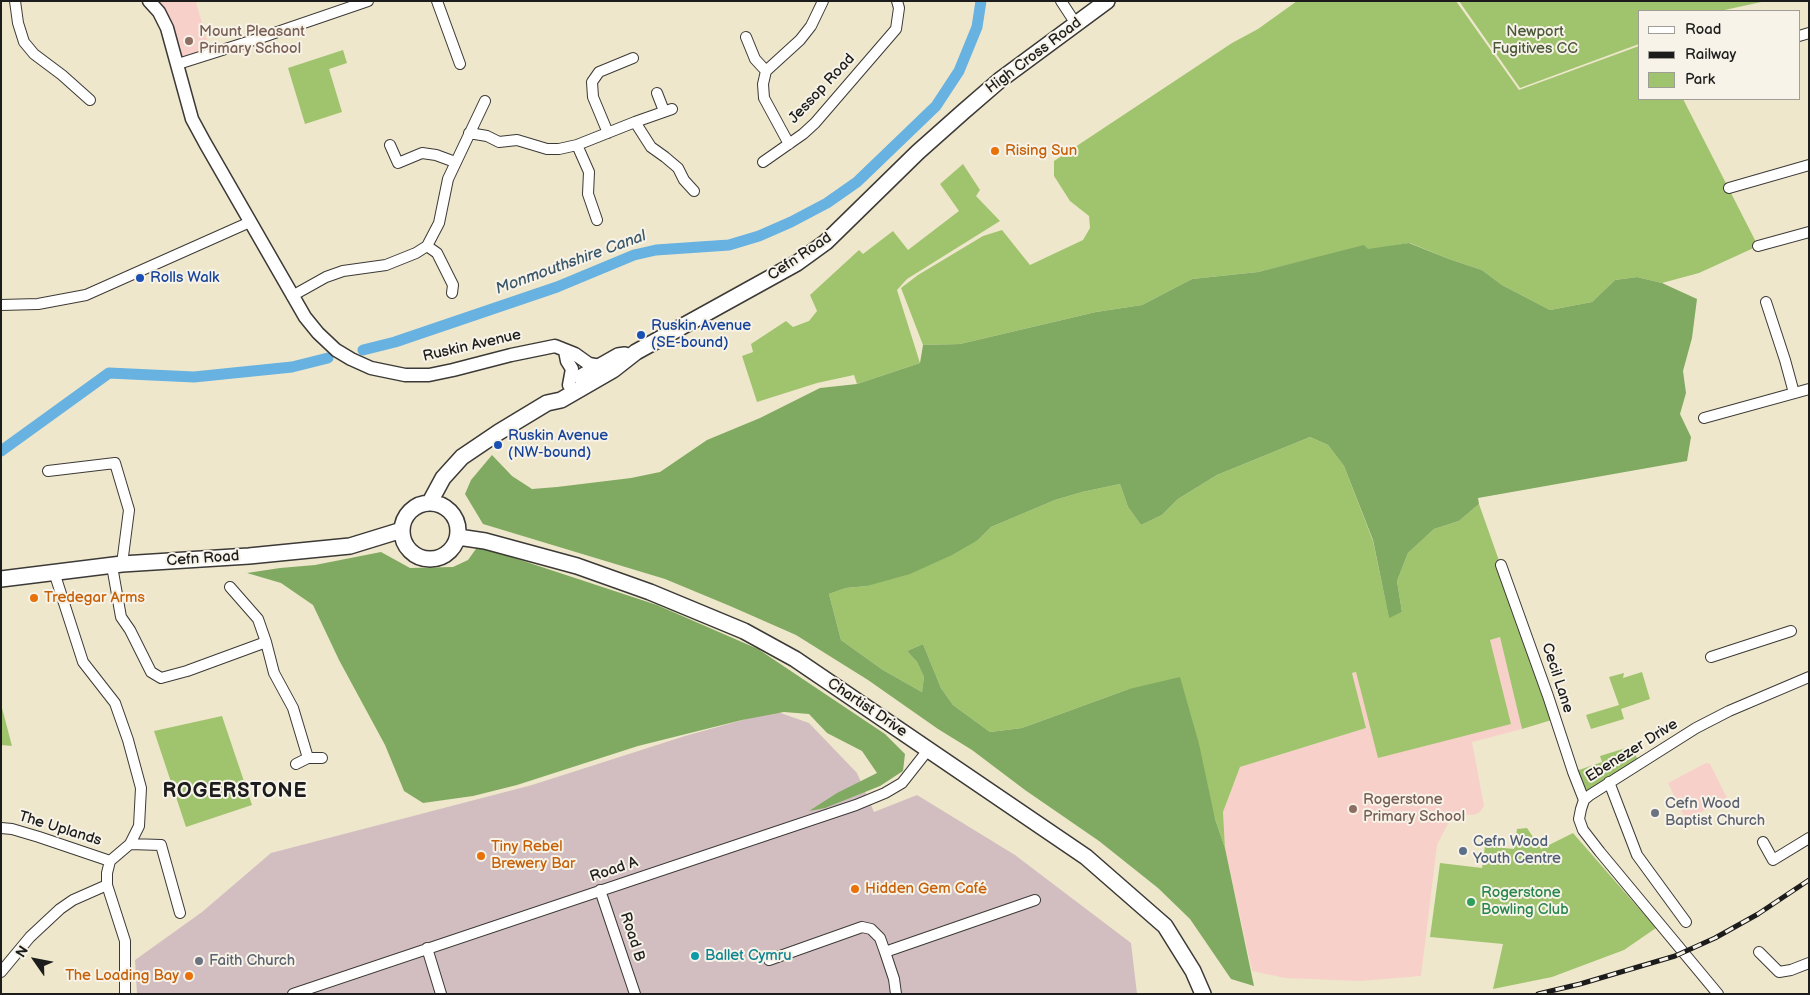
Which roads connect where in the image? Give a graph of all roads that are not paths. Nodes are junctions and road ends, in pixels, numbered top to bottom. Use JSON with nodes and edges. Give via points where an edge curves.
{"nodes":[{"id":1,"x":15,"y":1,"type":"edge"},
{"id":2,"x":149,"y":1,"type":"edge"},
{"id":3,"x":368,"y":1,"type":"edge"},
{"id":4,"x":437,"y":1,"type":"edge"},
{"id":5,"x":823,"y":1,"type":"edge"},
{"id":6,"x":897,"y":1,"type":"edge"},
{"id":7,"x":1061,"y":1,"type":"edge"},
{"id":8,"x":1107,"y":1,"type":"edge"},
{"id":9,"x":1076,"y":24,"type":"junction"},
{"id":10,"x":746,"y":37,"type":"dead end"},
{"id":11,"x":633,"y":58,"type":"dead end"},
{"id":12,"x":178,"y":64,"type":"junction"},
{"id":13,"x":460,"y":64,"type":"dead end"},
{"id":14,"x":766,"y":71,"type":"junction"},
{"id":15,"x":657,"y":93,"type":"dead end"},
{"id":16,"x":90,"y":100,"type":"dead end"},
{"id":17,"x":485,"y":101,"type":"dead end"},
{"id":18,"x":963,"y":112,"type":"joint"},
{"id":19,"x":635,"y":122,"type":"junction"},
{"id":20,"x":469,"y":133,"type":"junction"},
{"id":21,"x":608,"y":133,"type":"junction"},
{"id":22,"x":789,"y":144,"type":"junction"},
{"id":23,"x":390,"y":145,"type":"dead end"},
{"id":24,"x":577,"y":145,"type":"junction"},
{"id":25,"x":455,"y":162,"type":"junction"},
{"id":26,"x":763,"y":162,"type":"dead end"},
{"id":27,"x":1809,"y":166,"type":"edge"},
{"id":28,"x":1729,"y":188,"type":"dead end"},
{"id":29,"x":694,"y":191,"type":"dead end"},
{"id":30,"x":597,"y":220,"type":"dead end"},
{"id":31,"x":250,"y":222,"type":"junction"},
{"id":32,"x":1809,"y":232,"type":"edge"},
{"id":33,"x":427,"y":246,"type":"junction"},
{"id":34,"x":1758,"y":246,"type":"dead end"},
{"id":35,"x":452,"y":293,"type":"dead end"},
{"id":36,"x":292,"y":296,"type":"junction"},
{"id":37,"x":1766,"y":302,"type":"dead end"},
{"id":38,"x":1,"y":305,"type":"edge"},
{"id":39,"x":565,"y":351,"type":"junction"},
{"id":40,"x":636,"y":352,"type":"junction"},
{"id":41,"x":600,"y":366,"type":"junction"},
{"id":42,"x":585,"y":375,"type":"junction"},
{"id":43,"x":572,"y":389,"type":"junction"},
{"id":44,"x":1809,"y":389,"type":"edge"},
{"id":45,"x":1794,"y":393,"type":"junction"},
{"id":46,"x":1704,"y":418,"type":"dead end"},
{"id":47,"x":48,"y":471,"type":"dead end"},
{"id":48,"x":430,"y":502,"type":"junction"},
{"id":49,"x":402,"y":530,"type":"junction"},
{"id":50,"x":458,"y":537,"type":"junction"},
{"id":51,"x":117,"y":565,"type":"junction"},
{"id":52,"x":1501,"y":565,"type":"dead end"},
{"id":53,"x":54,"y":572,"type":"junction"},
{"id":54,"x":1,"y":579,"type":"edge"},
{"id":55,"x":230,"y":588,"type":"dead end"},
{"id":56,"x":1791,"y":631,"type":"dead end"},
{"id":57,"x":266,"y":642,"type":"junction"},
{"id":58,"x":1711,"y":657,"type":"dead end"},
{"id":59,"x":1809,"y":677,"type":"edge"},
{"id":60,"x":928,"y":750,"type":"junction"},
{"id":61,"x":308,"y":758,"type":"junction"},
{"id":62,"x":322,"y":758,"type":"dead end"},
{"id":63,"x":296,"y":764,"type":"dead end"},
{"id":64,"x":1609,"y":782,"type":"junction"},
{"id":65,"x":1584,"y":800,"type":"junction"},
{"id":66,"x":1,"y":828,"type":"edge"},
{"id":67,"x":1809,"y":838,"type":"edge"},
{"id":68,"x":1763,"y":842,"type":"dead end"},
{"id":69,"x":130,"y":844,"type":"junction"},
{"id":70,"x":110,"y":861,"type":"junction"},
{"id":71,"x":107,"y":885,"type":"junction"},
{"id":72,"x":600,"y":890,"type":"junction"},
{"id":73,"x":1035,"y":900,"type":"dead end"},
{"id":74,"x":180,"y":913,"type":"dead end"},
{"id":75,"x":1686,"y":922,"type":"dead end"},
{"id":76,"x":427,"y":948,"type":"junction"},
{"id":77,"x":885,"y":952,"type":"junction"},
{"id":78,"x":1759,"y":952,"type":"dead end"},
{"id":79,"x":769,"y":960,"type":"dead end"},
{"id":80,"x":1809,"y":963,"type":"edge"},
{"id":81,"x":1,"y":972,"type":"edge"},
{"id":82,"x":124,"y":994,"type":"edge"},
{"id":83,"x":293,"y":994,"type":"edge"},
{"id":84,"x":441,"y":994,"type":"edge"},
{"id":85,"x":634,"y":994,"type":"edge"},
{"id":86,"x":896,"y":994,"type":"edge"},
{"id":87,"x":1203,"y":994,"type":"edge"},
{"id":88,"x":1718,"y":994,"type":"edge"}],
"edges":[{"from":1,"to":16,"type":"street","via":[[24,42]]},
{"from":2,"to":12,"type":"street","name":"Ruskin Avenue","via":[[167,28]]},
{"from":3,"to":12,"type":"street"},
{"from":4,"to":13,"type":"street"},
{"from":5,"to":14,"type":"street","via":[[800,40]]},
{"from":6,"to":22,"type":"street","name":"Jessop Road","via":[[896,29],[814,123]]},
{"from":7,"to":9,"type":"street"},
{"from":8,"to":9,"type":"main road","name":"High Cross Road"},
{"from":9,"to":18,"type":"main road","name":"High Cross Road","via":[[1000,80]]},
{"from":10,"to":14,"type":"street","via":[[755,59]]},
{"from":11,"to":21,"type":"street","via":[[598,72],[592,82],[592,97]]},
{"from":12,"to":31,"type":"street","name":"Ruskin Avenue","via":[[192,119]]},
{"from":14,"to":22,"type":"street","via":[[764,98]]},
{"from":15,"to":19,"type":"street","via":[[668,110]]},
{"from":17,"to":20,"type":"street"},
{"from":18,"to":40,"type":"main road","name":"Cefn Road","via":[[826,242],[797,263]]},
{"from":19,"to":21,"type":"street"},
{"from":19,"to":29,"type":"street","via":[[651,147],[678,168]]},
{"from":20,"to":24,"type":"street","via":[[499,142],[517,140],[547,149]]},
{"from":20,"to":25,"type":"street"},
{"from":21,"to":24,"type":"street"},
{"from":22,"to":26,"type":"street","name":"Jessop Road"},
{"from":23,"to":25,"type":"street","via":[[398,163],[422,153],[436,154]]},
{"from":24,"to":30,"type":"street","via":[[589,172],[588,194]]},
{"from":25,"to":33,"type":"street","via":[[448,179],[440,223]]},
{"from":27,"to":28,"type":"street"},
{"from":31,"to":36,"type":"street","name":"Ruskin Avenue"},
{"from":31,"to":38,"type":"street","via":[[86,295],[38,304]]},
{"from":32,"to":34,"type":"street"},
{"from":33,"to":35,"type":"street","via":[[438,253],[453,285]]},
{"from":33,"to":36,"type":"street","via":[[386,265],[343,271],[326,277]]},
{"from":36,"to":39,"type":"street","name":"Ruskin Avenue","via":[[318,333],[336,350],[372,368],[405,375],[445,372],[550,346]]},
{"from":37,"to":45,"type":"street"},
{"from":39,"to":41,"type":"street","name":"Ruskin Avenue"},
{"from":39,"to":42,"type":"street"},
{"from":39,"to":43,"type":"street","via":[[572,369]]},
{"from":40,"to":41,"type":"main road","name":"Cefn Road","via":[[618,356]]},
{"from":40,"to":43,"type":"main road","name":"Cefn Road","via":[[613,370]]},
{"from":41,"to":42,"type":"main road","name":"Cefn Road"},
{"from":42,"to":43,"type":"main road","name":"Cefn Road"},
{"from":43,"to":48,"type":"main road","name":"Cefn Road","via":[[561,400],[547,403],[462,457],[443,478]]},
{"from":44,"to":45,"type":"street"},
{"from":45,"to":46,"type":"street"},
{"from":47,"to":51,"type":"street","via":[[115,463],[130,510]]},
{"from":48,"to":49,"type":"main road","via":[[412,509]]},
{"from":48,"to":50,"type":"main road","via":[[452,513],[458,526]]},
{"from":49,"to":50,"type":"main road","via":[[408,548],[420,557],[430,559],[443,556],[454,547]]},
{"from":49,"to":51,"type":"main road","name":"Cefn Road","via":[[350,546]]},
{"from":50,"to":60,"type":"main road","name":"Chartist Drive","via":[[485,541],[577,566],[744,631],[795,659]]},
{"from":51,"to":53,"type":"main road","name":"Cefn Road"},
{"from":51,"to":57,"type":"street","via":[[121,618],[150,672],[161,678]]},
{"from":52,"to":65,"type":"street","name":"Cecil Lane"},
{"from":53,"to":54,"type":"main road","name":"Cefn Road"},
{"from":53,"to":69,"type":"street","via":[[84,662],[115,703],[128,740],[141,788],[139,826]]},
{"from":55,"to":57,"type":"street","via":[[258,620]]},
{"from":56,"to":58,"type":"street"},
{"from":57,"to":61,"type":"street","via":[[274,673],[293,708]]},
{"from":59,"to":64,"type":"street","name":"Ebenezer Drive","via":[[1696,728]]},
{"from":60,"to":72,"type":"street","name":"Road A","via":[[902,783],[885,793]]},
{"from":60,"to":87,"type":"main road","name":"Chartist Drive","via":[[1086,857],[1165,926]]},
{"from":61,"to":62,"type":"street"},
{"from":61,"to":63,"type":"street"},
{"from":64,"to":65,"type":"street","name":"Ebenezer Drive"},
{"from":64,"to":75,"type":"street","via":[[1637,855]]},
{"from":65,"to":88,"type":"street","name":"Ebenezer Drive","via":[[1580,819],[1583,830]]},
{"from":66,"to":70,"type":"street","name":"The Uplands","via":[[39,836]]},
{"from":67,"to":68,"type":"street","via":[[1773,860]]},
{"from":69,"to":70,"type":"street"},
{"from":69,"to":74,"type":"street","via":[[161,845]]},
{"from":70,"to":71,"type":"street"},
{"from":71,"to":81,"type":"street","via":[[60,909],[30,937]]},
{"from":71,"to":82,"type":"street","via":[[125,940]]},
{"from":72,"to":76,"type":"street","name":"Road A"},
{"from":72,"to":85,"type":"street","name":"Road B"},
{"from":73,"to":77,"type":"street"},
{"from":76,"to":83,"type":"street","name":"Road A"},
{"from":76,"to":84,"type":"street"},
{"from":77,"to":79,"type":"street","via":[[880,938],[871,929],[862,927]]},
{"from":77,"to":86,"type":"street"},
{"from":78,"to":80,"type":"street","via":[[1779,972]]}]}
